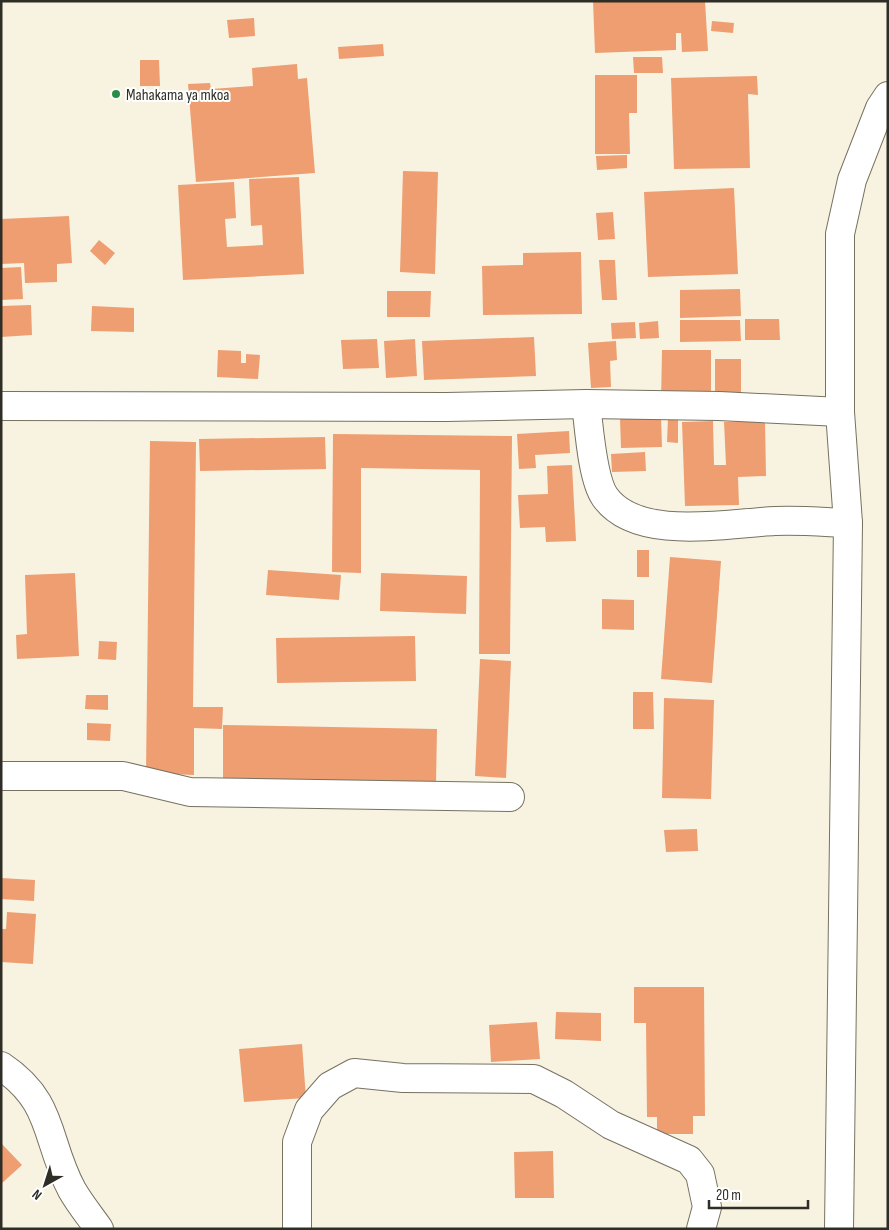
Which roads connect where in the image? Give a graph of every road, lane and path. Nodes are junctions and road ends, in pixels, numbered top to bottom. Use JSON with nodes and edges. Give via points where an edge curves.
{"nodes":[{"id":1,"x":888,"y":96,"type":"edge"},
{"id":2,"x":586,"y":404,"type":"junction"},
{"id":3,"x":1,"y":406,"type":"edge"},
{"id":4,"x":840,"y":412,"type":"junction"},
{"id":5,"x":848,"y":522,"type":"junction"},
{"id":6,"x":1,"y":776,"type":"edge"},
{"id":7,"x":510,"y":797,"type":"dead end"},
{"id":8,"x":1,"y":1066,"type":"edge"},
{"id":9,"x":99,"y":1229,"type":"edge"},
{"id":10,"x":297,"y":1229,"type":"edge"},
{"id":11,"x":701,"y":1229,"type":"edge"},
{"id":12,"x":839,"y":1229,"type":"edge"}],
"edges":[{"from":1,"to":4,"type":"street","via":[[880,108],[852,180],[840,234]]},
{"from":2,"to":3,"type":"street"},
{"from":2,"to":4,"type":"street"},
{"from":2,"to":5,"type":"street","via":[[590,442],[600,485],[604,496],[620,512],[680,528],[776,521]]},
{"from":4,"to":5,"type":"street"},
{"from":5,"to":12,"type":"street"},
{"from":6,"to":7,"type":"street","via":[[123,776],[190,792]]},
{"from":8,"to":9,"type":"street","via":[[20,1079],[40,1104],[72,1190]]},
{"from":10,"to":11,"type":"street","via":[[297,1142],[308,1110],[330,1086],[354,1073],[403,1078],[534,1079],[564,1094],[611,1125],[689,1160],[700,1174],[707,1207]]}]}
